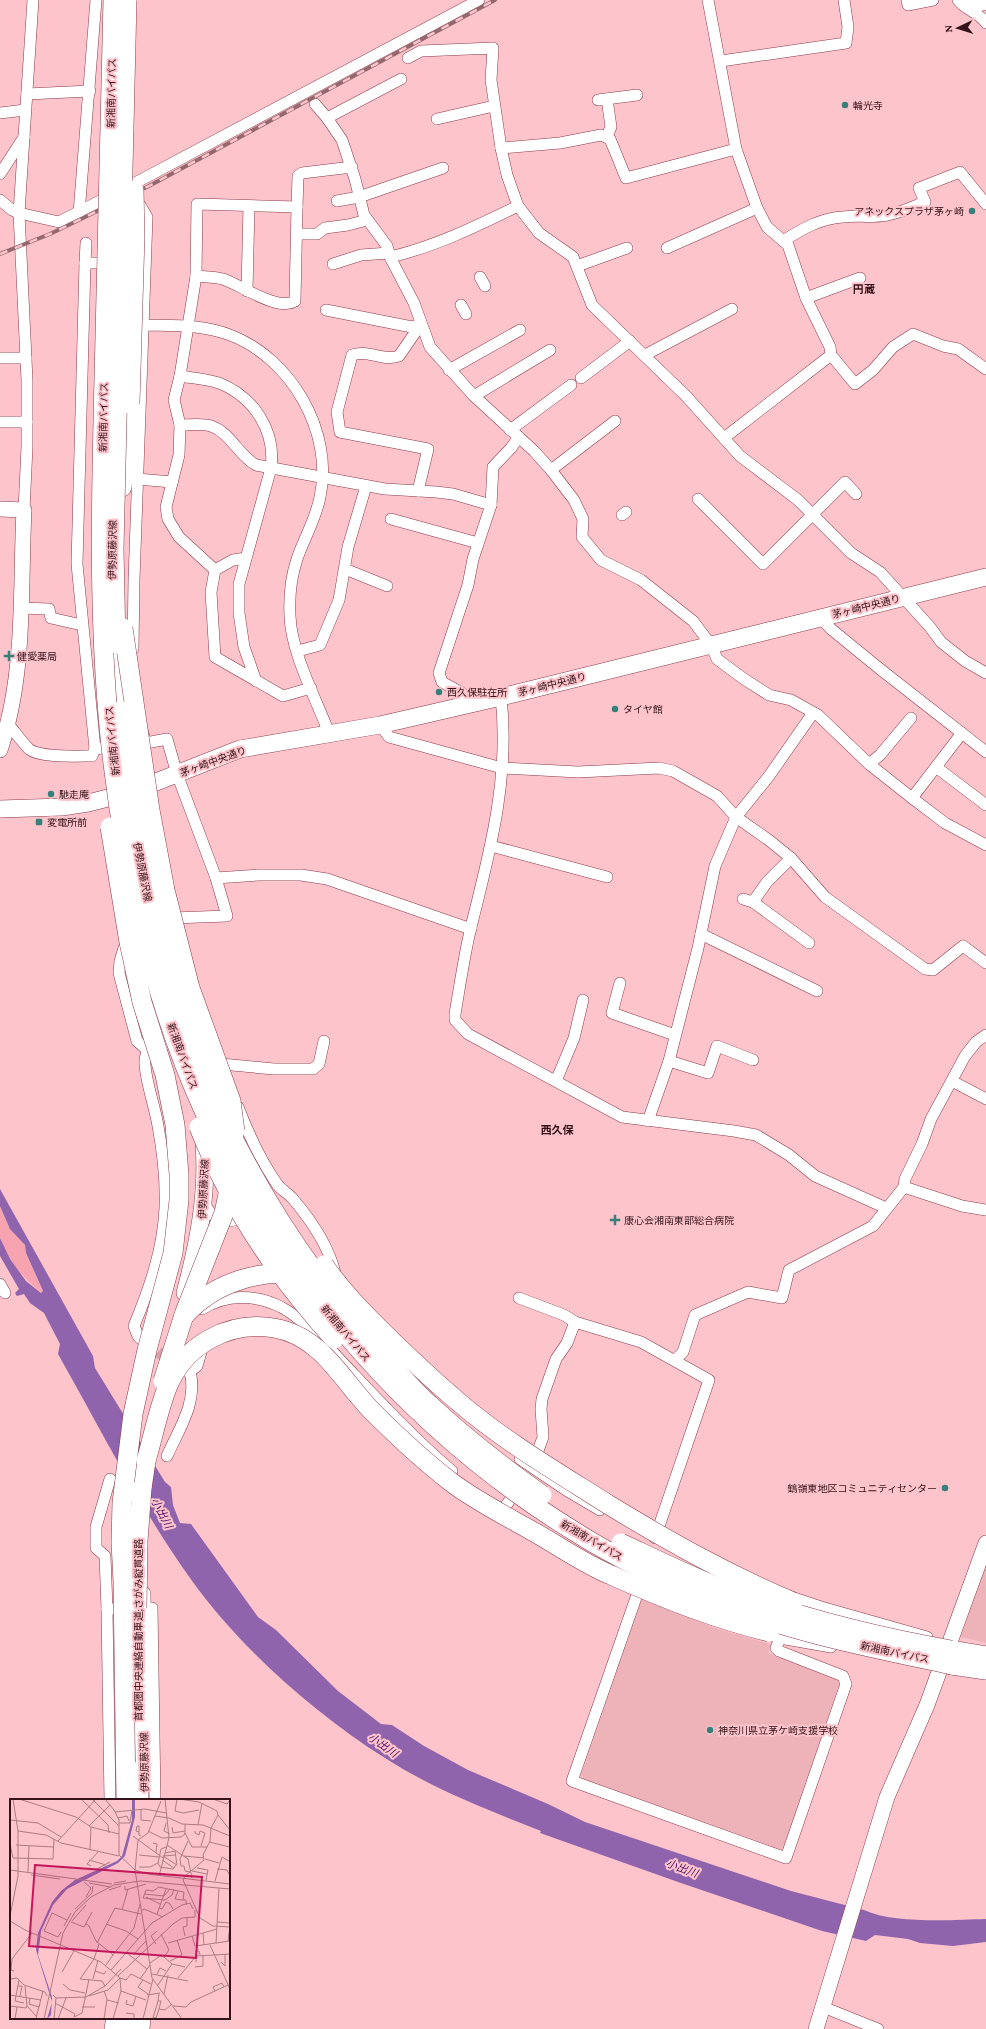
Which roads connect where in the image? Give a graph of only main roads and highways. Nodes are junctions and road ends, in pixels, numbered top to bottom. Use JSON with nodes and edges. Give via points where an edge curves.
{"nodes":[{"id":1,"x":113,"y":0,"type":"edge"},
{"id":2,"x":116,"y":0,"type":"edge"},
{"id":3,"x":124,"y":0,"type":"edge"},
{"id":4,"x":127,"y":0,"type":"edge"},
{"id":5,"x":126,"y":55,"type":"junction"},
{"id":6,"x":113,"y":279,"type":"dead end"},
{"id":7,"x":102,"y":468,"type":"junction"},
{"id":8,"x":110,"y":549,"type":"junction"},
{"id":9,"x":986,"y":577,"type":"edge"},
{"id":10,"x":124,"y":794,"type":"junction"},
{"id":11,"x":0,"y":809,"type":"edge"},
{"id":12,"x":137,"y":924,"type":"joint"},
{"id":13,"x":177,"y":1006,"type":"junction"},
{"id":14,"x":164,"y":1035,"type":"junction"},
{"id":15,"x":257,"y":1198,"type":"junction"},
{"id":16,"x":155,"y":1457,"type":"junction"},
{"id":17,"x":650,"y":1534,"type":"junction"},
{"id":18,"x":123,"y":1581,"type":"junction"},
{"id":19,"x":635,"y":1586,"type":"junction"},
{"id":20,"x":949,"y":1656,"type":"junction"},
{"id":21,"x":986,"y":1656,"type":"edge"},
{"id":22,"x":986,"y":1670,"type":"edge"},
{"id":23,"x":126,"y":1799,"type":"edge"},
{"id":24,"x":130,"y":1799,"type":"edge"},
{"id":25,"x":139,"y":1799,"type":"edge"},
{"id":26,"x":144,"y":1799,"type":"edge"},
{"id":27,"x":116,"y":2019,"type":"edge"},
{"id":28,"x":120,"y":2019,"type":"edge"},
{"id":29,"x":128,"y":2019,"type":"edge"},
{"id":30,"x":132,"y":2019,"type":"edge"},
{"id":31,"x":114,"y":2029,"type":"edge"},
{"id":32,"x":118,"y":2029,"type":"edge"},
{"id":33,"x":127,"y":2029,"type":"edge"},
{"id":34,"x":131,"y":2029,"type":"edge"}],
"edges":[{"from":1,"to":7,"type":"highway","name":"新湘南バイパス","bridge":true},
{"from":1,"to":8,"type":"highway","bridge":true,"via":[[105,79],[95,278],[94,416]]},
{"from":2,"to":3,"type":"main road","via":[[117,124]]},
{"from":4,"to":5,"type":"highway","name":"新湘南バイパス","bridge":true},
{"from":5,"to":8,"type":"highway","name":"新湘南バイパス","bridge":true},
{"from":5,"to":8,"type":"highway","bridge":true,"via":[[135,236],[130,417],[126,457]]},
{"from":6,"to":8,"type":"main road","name":"伊勢原藤沢線"},
{"from":7,"to":15,"type":"highway","name":"新湘南バイパス","bridge":true,"via":[[100,550],[104,658],[117,791],[133,880],[149,948],[182,1056],[219,1142]]},
{"from":7,"to":18,"type":"highway","bridge":true,"via":[[97,501],[95,668],[102,765],[129,942],[142,1002],[165,1075],[175,1125],[180,1175],[180,1200],[173,1253],[142,1371],[128,1451],[122,1503]]},
{"from":8,"to":10,"type":"main road","name":"伊勢原藤沢線","via":[[114,667]]},
{"from":8,"to":10,"type":"main road","name":"伊勢原藤沢線","via":[[107,658],[114,747]]},
{"from":8,"to":15,"type":"highway","name":"新湘南バイパス","bridge":true,"via":[[123,727],[134,813],[149,892],[173,983],[203,1072]]},
{"from":8,"to":16,"type":"highway","bridge":true,"via":[[150,810],[165,890],[190,988],[231,1101],[235,1138],[233,1176],[224,1213],[176,1339],[155,1413]]},
{"from":9,"to":10,"type":"main road","name":"茅ヶ崎中央通り","via":[[380,725],[240,749]]},
{"from":10,"to":11,"type":"main road","name":"茅ヶ崎中央通り","via":[[62,807]]},
{"from":10,"to":12,"type":"main road","name":"伊勢原藤沢線","via":[[126,857]]},
{"from":10,"to":13,"type":"main road","name":"伊勢原藤沢線","via":[[158,944]]},
{"from":12,"to":14,"type":"highway"},
{"from":13,"to":16,"type":"main road","name":"伊勢原藤沢線","via":[[194,1066],[202,1114],[206,1167],[204,1202],[195,1257],[164,1385]]},
{"from":13,"to":17,"type":"highway","bridge":true,"via":[[246,1146],[282,1205],[327,1269],[370,1319],[456,1400],[482,1420]]},
{"from":14,"to":19,"type":"highway","bridge":true,"via":[[208,1151],[237,1209],[275,1266],[316,1318],[404,1416],[434,1444],[563,1540]]},
{"from":14,"to":24,"type":"main road","name":"伊勢原藤沢線","via":[[180,1122],[184,1172],[181,1225],[172,1275],[146,1371],[137,1418],[128,1501]]},
{"from":15,"to":20,"type":"highway","name":"新湘南バイパス","bridge":true,"via":[[275,1239],[323,1306],[406,1400],[470,1458],[532,1504],[600,1546],[721,1604],[795,1628]]},
{"from":16,"to":19,"type":"highway","bridge":true,"via":[[168,1388],[174,1374],[192,1351],[213,1337],[234,1329],[256,1326],[274,1328],[292,1333],[317,1348],[342,1373],[372,1412],[452,1482],[609,1575]]},
{"from":16,"to":25,"type":"highway","name":"首都圏中央連絡自動車道;さがみ縦貫道路","bridge":true,"via":[[140,1508],[137,1565]]},
{"from":16,"to":26,"type":"main road","name":"伊勢原藤沢線","via":[[144,1531],[142,1581]]},
{"from":17,"to":18,"type":"highway","bridge":true,"via":[[612,1494],[532,1444],[465,1396],[385,1317],[355,1294],[310,1276],[269,1274],[231,1284],[199,1302],[170,1334],[158,1356],[149,1382],[136,1442]]},
{"from":17,"to":20,"type":"highway","bridge":true,"via":[[794,1602]]},
{"from":18,"to":23,"type":"highway","name":"首都圏中央連絡自動車道;さがみ縦貫道路","bridge":true},
{"from":19,"to":20,"type":"highway","bridge":true,"via":[[737,1624],[864,1651]]},
{"from":20,"to":21,"type":"highway","name":"新湘南バイパス"},
{"from":20,"to":22,"type":"highway","name":"新湘南バイパス"},
{"from":27,"to":31,"type":"highway"},
{"from":28,"to":32,"type":"main road"},
{"from":29,"to":33,"type":"highway"},
{"from":30,"to":34,"type":"main road"}]}
